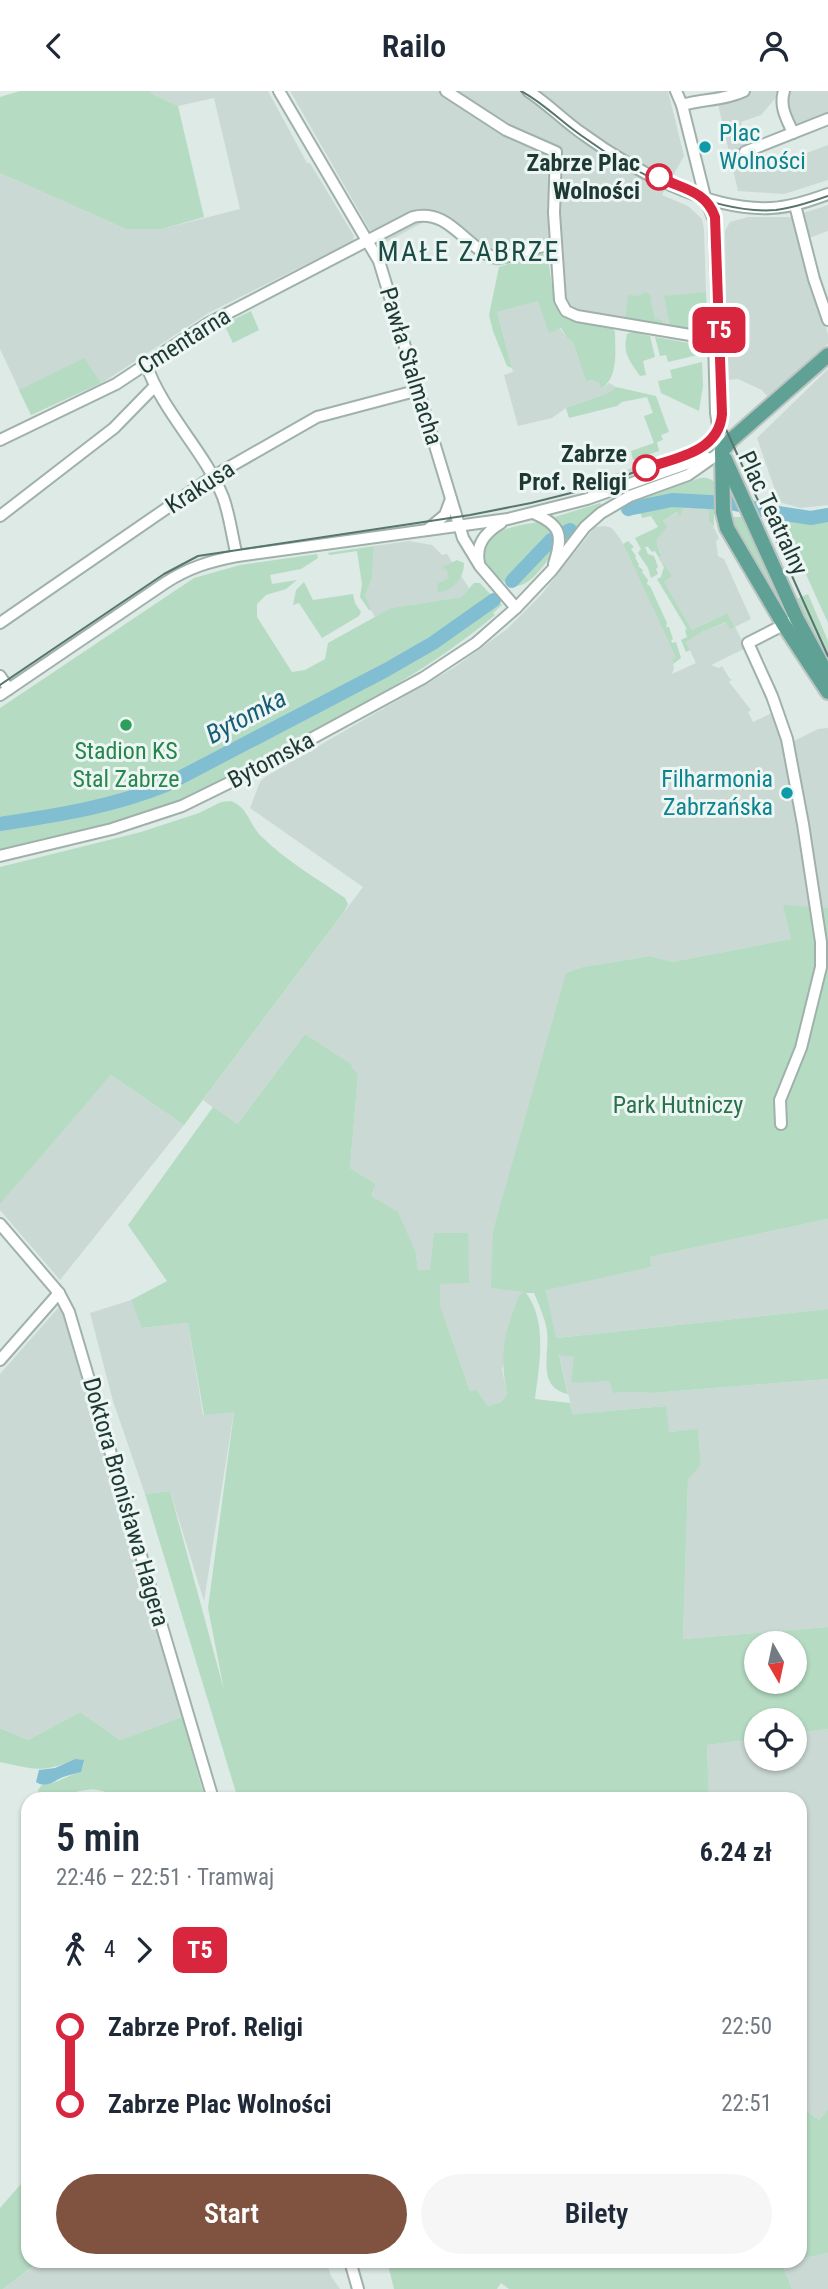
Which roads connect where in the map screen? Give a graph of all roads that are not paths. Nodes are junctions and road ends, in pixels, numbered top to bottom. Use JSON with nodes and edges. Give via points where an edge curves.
{"nodes":[{"id":1,"x":279,"y":91,"type":"edge"},
{"id":2,"x":446,"y":91,"type":"edge"},
{"id":3,"x":744,"y":91,"type":"edge"},
{"id":4,"x":784,"y":91,"type":"edge"},
{"id":5,"x":529,"y":92,"type":"edge"},
{"id":6,"x":676,"y":92,"type":"edge"},
{"id":7,"x":682,"y":104,"type":"junction"},
{"id":8,"x":828,"y":119,"type":"edge"},
{"id":9,"x":793,"y":133,"type":"junction"},
{"id":10,"x":745,"y":152,"type":"tunnel mouth"},
{"id":11,"x":828,"y":194,"type":"edge"},
{"id":12,"x":705,"y":197,"type":"junction"},
{"id":13,"x":795,"y":205,"type":"junction"},
{"id":14,"x":367,"y":241,"type":"junction"},
{"id":15,"x":556,"y":244,"type":"junction"},
{"id":16,"x":828,"y":320,"type":"edge"},
{"id":17,"x":714,"y":339,"type":"junction"},
{"id":18,"x":828,"y":355,"type":"edge"},
{"id":19,"x":146,"y":364,"type":"junction"},
{"id":20,"x":155,"y":386,"type":"junction"},
{"id":21,"x":419,"y":390,"type":"junction"},
{"id":22,"x":0,"y":440,"type":"edge"},
{"id":23,"x":722,"y":451,"type":"junction"},
{"id":24,"x":212,"y":477,"type":"junction"},
{"id":25,"x":451,"y":499,"type":"junction"},
{"id":26,"x":533,"y":513,"type":"junction"},
{"id":27,"x":0,"y":516,"type":"edge"},
{"id":28,"x":508,"y":519,"type":"junction"},
{"id":29,"x":458,"y":527,"type":"junction"},
{"id":30,"x":425,"y":531,"type":"junction"},
{"id":31,"x":237,"y":556,"type":"junction"},
{"id":32,"x":480,"y":566,"type":"junction"},
{"id":33,"x":552,"y":570,"type":"junction"},
{"id":34,"x":516,"y":608,"type":"junction"},
{"id":35,"x":790,"y":622,"type":"junction"},
{"id":36,"x":0,"y":623,"type":"edge"},
{"id":37,"x":0,"y":675,"type":"edge"},
{"id":38,"x":828,"y":676,"type":"edge"},
{"id":39,"x":4,"y":692,"type":"edge"},
{"id":40,"x":828,"y":692,"type":"edge"},
{"id":41,"x":0,"y":856,"type":"edge"},
{"id":42,"x":781,"y":1123,"type":"dead end"},
{"id":43,"x":0,"y":1224,"type":"edge"},
{"id":44,"x":58,"y":1293,"type":"junction"},
{"id":45,"x":0,"y":1360,"type":"edge"},
{"id":46,"x":212,"y":1792,"type":"edge"},
{"id":47,"x":352,"y":2268,"type":"edge"},
{"id":48,"x":358,"y":2289,"type":"edge"}],
"edges":[{"from":1,"to":14,"type":"street","name":"Pawła Stalmacha"},
{"from":2,"to":15,"type":"street","via":[[506,130],[556,152]]},
{"from":3,"to":7,"type":"street"},
{"from":4,"to":9,"type":"street","via":[[781,104]]},
{"from":5,"to":12,"type":"street","via":[[606,150],[671,185]]},
{"from":6,"to":7,"type":"street"},
{"from":7,"to":12,"type":"street"},
{"from":8,"to":9,"type":"street"},
{"from":9,"to":10,"type":"street"},
{"from":11,"to":13,"type":"street"},
{"from":12,"to":13,"type":"street","via":[[752,207]]},
{"from":12,"to":17,"type":"street","via":[[714,226],[718,331]]},
{"from":13,"to":16,"type":"street"},
{"from":14,"to":15,"type":"street","name":"Cmentarna","via":[[421,215],[441,220],[493,257]]},
{"from":14,"to":19,"type":"street","name":"Cmentarna","via":[[207,324]]},
{"from":14,"to":21,"type":"street","name":"Pawła Stalmacha","via":[[383,271]]},
{"from":15,"to":17,"type":"street","via":[[566,311]]},
{"from":17,"to":23,"type":"street"},
{"from":18,"to":23,"type":"main road"},
{"from":19,"to":20,"type":"street"},
{"from":19,"to":22,"type":"street","name":"Cmentarna","via":[[116,384]]},
{"from":20,"to":24,"type":"street"},
{"from":20,"to":27,"type":"street","via":[[114,428]]},
{"from":21,"to":24,"type":"street","name":"Krakusa","via":[[317,417]]},
{"from":21,"to":25,"type":"street","name":"Pawła Stalmacha"},
{"from":23,"to":26,"type":"street","via":[[587,499]]},
{"from":23,"to":33,"type":"street","name":"Bytomska","via":[[688,475],[610,506],[585,527]]},
{"from":23,"to":35,"type":"main road","name":"Plac Teatralny"},
{"from":23,"to":35,"type":"main road","name":"Plac Teatralny","via":[[727,528]]},
{"from":24,"to":31,"type":"street","via":[[223,498]]},
{"from":24,"to":36,"type":"street","name":"Krakusa"},
{"from":25,"to":28,"type":"street","via":[[470,520]]},
{"from":25,"to":29,"type":"street","name":"Pawła Stalmacha"},
{"from":25,"to":30,"type":"street","via":[[441,519]]},
{"from":26,"to":28,"type":"street"},
{"from":26,"to":33,"type":"street","via":[[558,531]]},
{"from":28,"to":29,"type":"street"},
{"from":28,"to":32,"type":"street","via":[[482,540],[477,555]]},
{"from":29,"to":30,"type":"street"},
{"from":29,"to":32,"type":"street"},
{"from":30,"to":31,"type":"street"},
{"from":31,"to":39,"type":"street","via":[[181,573]]},
{"from":32,"to":34,"type":"street"},
{"from":33,"to":34,"type":"street","name":"Bytomska"},
{"from":34,"to":41,"type":"street","name":"Bytomska","via":[[483,638],[423,678],[205,796],[137,823]]},
{"from":35,"to":38,"type":"main road","name":"Plac Teatralny"},
{"from":35,"to":40,"type":"main road","name":"Plac Teatralny"},
{"from":35,"to":42,"type":"street","via":[[748,643],[787,739],[821,942],[821,967],[801,1048],[780,1100]]},
{"from":37,"to":39,"type":"street"},
{"from":43,"to":44,"type":"street","name":"Doktora Bronisława Hagera"},
{"from":44,"to":45,"type":"street"},
{"from":44,"to":46,"type":"street","name":"Doktora Bronisława Hagera","via":[[69,1312]]},
{"from":47,"to":48,"type":"street"}]}
